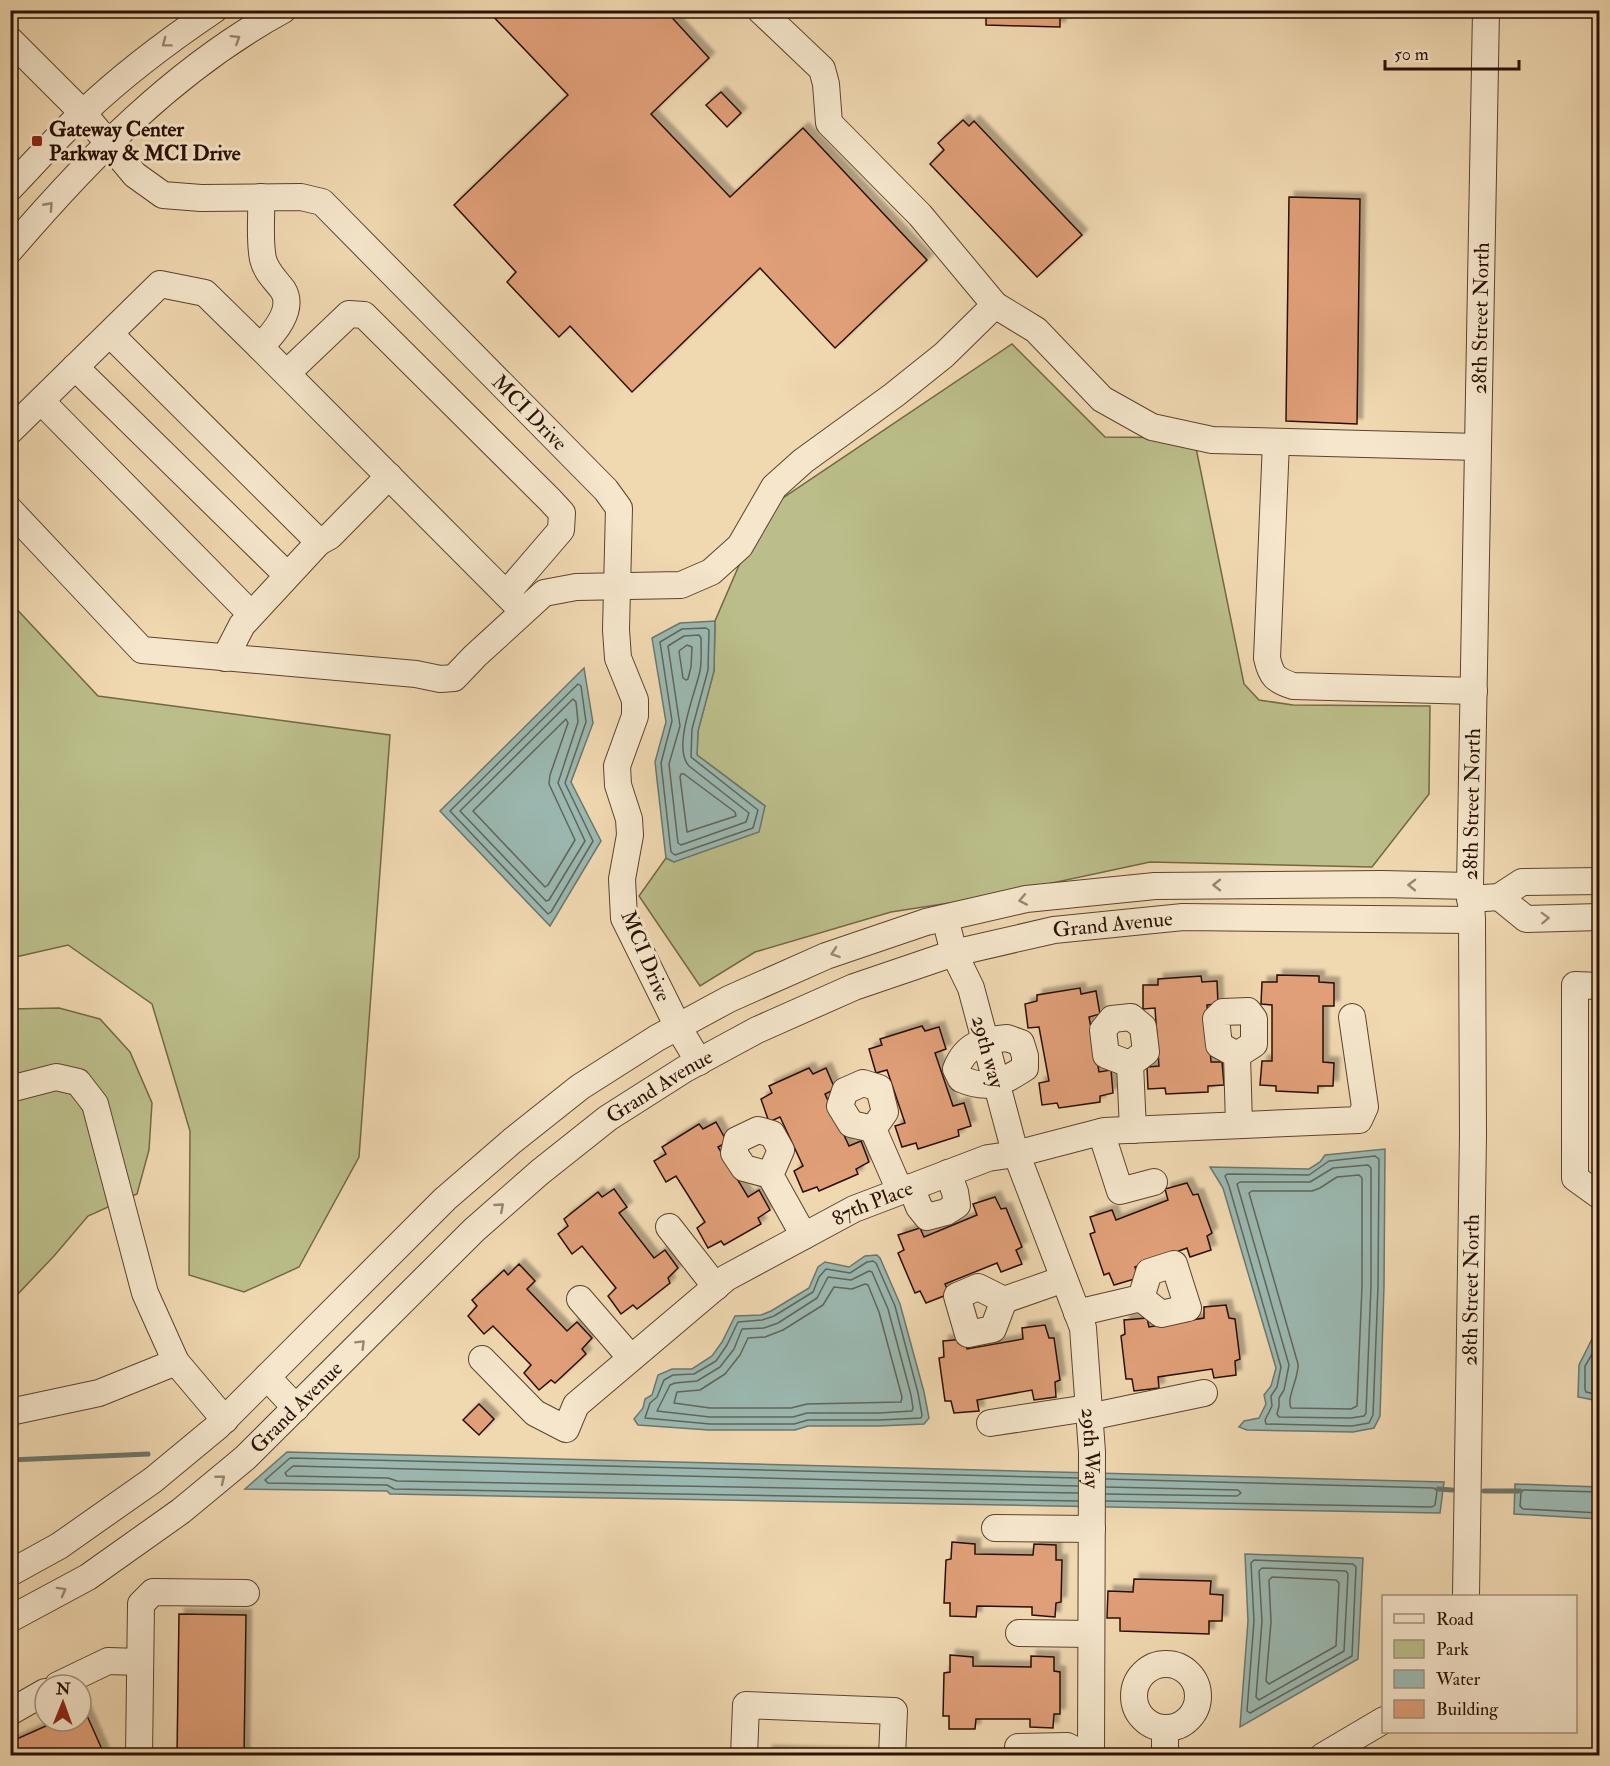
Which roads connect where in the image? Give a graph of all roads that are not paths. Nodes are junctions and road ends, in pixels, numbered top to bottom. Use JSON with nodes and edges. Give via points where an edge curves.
{"nodes":[{"id":1,"x":214,"y":10,"type":"edge"},
{"id":2,"x":283,"y":10,"type":"edge"},
{"id":3,"x":760,"y":10,"type":"edge"},
{"id":4,"x":1486,"y":10,"type":"edge"},
{"id":5,"x":10,"y":40,"type":"edge"},
{"id":6,"x":83,"y":113,"type":"junction"},
{"id":7,"x":109,"y":142,"type":"junction"},
{"id":8,"x":10,"y":188,"type":"edge"},
{"id":9,"x":261,"y":197,"type":"junction"},
{"id":10,"x":10,"y":250,"type":"edge"},
{"id":11,"x":996,"y":305,"type":"junction"},
{"id":12,"x":110,"y":334,"type":"junction"},
{"id":13,"x":260,"y":347,"type":"junction"},
{"id":14,"x":75,"y":367,"type":"junction"},
{"id":15,"x":287,"y":373,"type":"junction"},
{"id":16,"x":41,"y":401,"type":"junction"},
{"id":17,"x":10,"y":431,"type":"edge"},
{"id":18,"x":1276,"y":442,"type":"junction"},
{"id":19,"x":1478,"y":447,"type":"junction"},
{"id":20,"x":389,"y":476,"type":"junction"},
{"id":21,"x":10,"y":510,"type":"edge"},
{"id":22,"x":318,"y":542,"type":"junction"},
{"id":23,"x":287,"y":575,"type":"junction"},
{"id":24,"x":617,"y":588,"type":"junction"},
{"id":25,"x":515,"y":603,"type":"junction"},
{"id":26,"x":251,"y":614,"type":"junction"},
{"id":27,"x":225,"y":658,"type":"junction"},
{"id":28,"x":1474,"y":692,"type":"junction"},
{"id":29,"x":1599,"y":881,"type":"edge"},
{"id":30,"x":1499,"y":897,"type":"junction"},
{"id":31,"x":1471,"y":901,"type":"junction"},
{"id":32,"x":1599,"y":916,"type":"edge"},
{"id":33,"x":945,"y":918,"type":"junction"},
{"id":34,"x":954,"y":953,"type":"junction"},
{"id":35,"x":1599,"y":986,"type":"edge"},
{"id":36,"x":1352,"y":1017,"type":"dead end"},
{"id":37,"x":678,"y":1027,"type":"junction"},
{"id":38,"x":985,"y":1040,"type":"junction"},
{"id":39,"x":1237,"y":1055,"type":"dead end"},
{"id":40,"x":699,"y":1062,"type":"junction"},
{"id":41,"x":1130,"y":1064,"type":"dead end"},
{"id":42,"x":997,"y":1085,"type":"junction"},
{"id":43,"x":10,"y":1089,"type":"edge"},
{"id":44,"x":1239,"y":1125,"type":"junction"},
{"id":45,"x":873,"y":1129,"type":"dead end"},
{"id":46,"x":1133,"y":1130,"type":"junction"},
{"id":47,"x":1101,"y":1132,"type":"junction"},
{"id":48,"x":1016,"y":1154,"type":"junction"},
{"id":49,"x":948,"y":1173,"type":"junction"},
{"id":50,"x":770,"y":1175,"type":"dead end"},
{"id":51,"x":1154,"y":1182,"type":"dead end"},
{"id":52,"x":905,"y":1189,"type":"junction"},
{"id":53,"x":1599,"y":1196,"type":"edge"},
{"id":54,"x":669,"y":1227,"type":"dead end"},
{"id":55,"x":804,"y":1236,"type":"junction"},
{"id":56,"x":1064,"y":1279,"type":"junction"},
{"id":57,"x":716,"y":1287,"type":"junction"},
{"id":58,"x":1141,"y":1298,"type":"dead end"},
{"id":59,"x":580,"y":1299,"type":"dead end"},
{"id":60,"x":1004,"y":1300,"type":"dead end"},
{"id":61,"x":1077,"y":1313,"type":"junction"},
{"id":62,"x":631,"y":1358,"type":"junction"},
{"id":63,"x":482,"y":1359,"type":"dead end"},
{"id":64,"x":176,"y":1362,"type":"junction"},
{"id":65,"x":267,"y":1377,"type":"junction"},
{"id":66,"x":1204,"y":1393,"type":"dead end"},
{"id":67,"x":296,"y":1408,"type":"junction"},
{"id":68,"x":10,"y":1412,"type":"edge"},
{"id":69,"x":1089,"y":1413,"type":"junction"},
{"id":70,"x":225,"y":1420,"type":"junction"},
{"id":71,"x":990,"y":1423,"type":"dead end"},
{"id":72,"x":995,"y":1528,"type":"dead end"},
{"id":73,"x":1092,"y":1529,"type":"junction"},
{"id":74,"x":10,"y":1573,"type":"edge"},
{"id":75,"x":246,"y":1593,"type":"dead end"},
{"id":76,"x":1466,"y":1595,"type":"edge"},
{"id":77,"x":10,"y":1619,"type":"edge"},
{"id":78,"x":1019,"y":1633,"type":"dead end"},
{"id":79,"x":1091,"y":1634,"type":"junction"},
{"id":80,"x":140,"y":1662,"type":"junction"},
{"id":81,"x":83,"y":1673,"type":"edge"},
{"id":82,"x":33,"y":1699,"type":"edge"},
{"id":83,"x":10,"y":1712,"type":"edge"},
{"id":84,"x":1382,"y":1721,"type":"edge"},
{"id":85,"x":1166,"y":1728,"type":"dead end"},
{"id":86,"x":1018,"y":1747,"type":"dead end"},
{"id":87,"x":139,"y":1755,"type":"edge"},
{"id":88,"x":744,"y":1755,"type":"edge"},
{"id":89,"x":892,"y":1755,"type":"edge"},
{"id":90,"x":1089,"y":1755,"type":"edge"},
{"id":91,"x":1166,"y":1755,"type":"edge"},
{"id":92,"x":1323,"y":1755,"type":"edge"}],
"edges":[{"from":1,"to":6,"type":"street","one_way":true,"via":[[171,39]]},
{"from":7,"to":2,"type":"street","one_way":true,"via":[[218,50]]},
{"from":3,"to":11,"type":"street","via":[[822,69],[829,123],[920,215]]},
{"from":4,"to":19,"type":"street","name":"28th Street North"},
{"from":5,"to":6,"type":"street","name":"MCI Drive"},
{"from":6,"to":7,"type":"street","name":"MCI Drive"},
{"from":6,"to":8,"type":"street"},
{"from":7,"to":9,"type":"street","name":"MCI Drive","via":[[135,175],[163,195]]},
{"from":10,"to":7,"type":"street","one_way":true},
{"from":9,"to":13,"type":"street","via":[[262,256],[267,272],[285,293],[285,313]]},
{"from":9,"to":24,"type":"street","name":"MCI Drive","via":[[302,197],[322,202],[606,490],[619,508]]},
{"from":11,"to":18,"type":"street","via":[[1036,330],[1102,399],[1152,427],[1212,440]]},
{"from":11,"to":24,"type":"street","via":[[894,396],[803,461],[774,487],[740,546],[711,572],[681,585]]},
{"from":12,"to":13,"type":"street","via":[[160,284],[205,293]]},
{"from":12,"to":14,"type":"street"},
{"from":12,"to":22,"type":"street"},
{"from":13,"to":15,"type":"street"},
{"from":14,"to":16,"type":"street"},
{"from":14,"to":23,"type":"street"},
{"from":15,"to":20,"type":"street"},
{"from":15,"to":25,"type":"street","via":[[349,314],[364,315],[550,500],[562,513],[561,530]]},
{"from":16,"to":17,"type":"street"},
{"from":16,"to":26,"type":"street"},
{"from":18,"to":19,"type":"street"},
{"from":18,"to":28,"type":"street","via":[[1267,658],[1278,681],[1293,686]]},
{"from":19,"to":28,"type":"street","name":"28th Street North"},
{"from":20,"to":22,"type":"street","via":[[330,536]]},
{"from":20,"to":25,"type":"street"},
{"from":21,"to":27,"type":"street","via":[[142,650]]},
{"from":22,"to":23,"type":"street"},
{"from":23,"to":26,"type":"street"},
{"from":24,"to":25,"type":"street","via":[[576,587]]},
{"from":24,"to":37,"type":"street","name":"MCI Drive","via":[[618,658],[635,700],[635,716],[617,766],[630,835],[621,879],[624,918]]},
{"from":25,"to":27,"type":"street","via":[[454,678]]},
{"from":26,"to":27,"type":"street"},
{"from":28,"to":31,"type":"street","name":"28th Street North"},
{"from":29,"to":30,"type":"street","via":[[1522,882]]},
{"from":30,"to":31,"type":"street"},
{"from":30,"to":32,"type":"street","one_way":true,"via":[[1526,919]]},
{"from":31,"to":33,"type":"street","name":"Grand Avenue","one_way":true,"via":[[1382,884],[1155,886],[1026,899]]},
{"from":31,"to":34,"type":"street","name":"Grand Avenue","via":[[1183,917],[1054,930]]},
{"from":31,"to":76,"type":"street","name":"28th Street North","via":[[1473,1135]]},
{"from":33,"to":34,"type":"street","name":"29th way"},
{"from":33,"to":37,"type":"street","name":"Grand Avenue","one_way":true,"via":[[826,956],[729,999]]},
{"from":34,"to":38,"type":"street","name":"29th way","via":[[971,988]]},
{"from":34,"to":40,"type":"street","name":"Grand Avenue","via":[[854,987],[757,1030]]},
{"from":35,"to":53,"type":"street","via":[[1575,985],[1575,1178]]},
{"from":36,"to":44,"type":"street","name":"87th Place","via":[[1365,1107],[1359,1120]]},
{"from":37,"to":40,"type":"street","name":"MCI Drive"},
{"from":37,"to":65,"type":"street","name":"Grand Avenue","via":[[580,1087],[512,1141],[445,1199]]},
{"from":38,"to":42,"type":"street","name":"29th way"},
{"from":38,"to":42,"type":"street","via":[[961,1057],[956,1069],[961,1079],[974,1085]]},
{"from":38,"to":42,"type":"street","via":[[1014,1041],[1021,1044],[1025,1056],[1025,1068]]},
{"from":39,"to":44,"type":"street"},
{"from":67,"to":40,"type":"street","name":"Grand Avenue","one_way":true,"via":[[474,1230],[540,1172],[608,1118]]},
{"from":41,"to":46,"type":"street"},
{"from":42,"to":48,"type":"street","name":"29th way"},
{"from":43,"to":64,"type":"street","via":[[56,1077],[78,1082],[95,1104],[145,1293]]},
{"from":44,"to":46,"type":"street","name":"87th Place"},
{"from":45,"to":52,"type":"street"},
{"from":46,"to":47,"type":"street","name":"87th Place"},
{"from":47,"to":48,"type":"street","name":"87th Place"},
{"from":47,"to":51,"type":"street","via":[[1120,1191]]},
{"from":48,"to":49,"type":"street","name":"87th Place","via":[[988,1158]]},
{"from":48,"to":56,"type":"street","name":"29th Way"},
{"from":49,"to":52,"type":"street","name":"87th Place"},
{"from":49,"to":52,"type":"street","via":[[957,1205],[946,1212],[927,1217]]},
{"from":50,"to":55,"type":"street"},
{"from":52,"to":55,"type":"street","name":"87th Place","via":[[854,1209]]},
{"from":54,"to":57,"type":"street"},
{"from":55,"to":57,"type":"street","name":"87th Place"},
{"from":56,"to":60,"type":"street"},
{"from":56,"to":61,"type":"street","name":"29th Way"},
{"from":57,"to":62,"type":"street","name":"87th Place"},
{"from":58,"to":61,"type":"street"},
{"from":59,"to":62,"type":"street"},
{"from":61,"to":69,"type":"street","name":"29th Way","via":[[1083,1328]]},
{"from":62,"to":63,"type":"street","name":"87th Place","via":[[576,1405],[566,1429],[535,1413]]},
{"from":64,"to":68,"type":"street","via":[[99,1393]]},
{"from":64,"to":70,"type":"street"},
{"from":65,"to":67,"type":"street"},
{"from":65,"to":70,"type":"street","name":"Grand Avenue"},
{"from":66,"to":69,"type":"street"},
{"from":77,"to":67,"type":"street","name":"Grand Avenue","one_way":true,"via":[[87,1577],[181,1511],[245,1458]]},
{"from":69,"to":71,"type":"street"},
{"from":69,"to":73,"type":"street","name":"29th Way"},
{"from":70,"to":74,"type":"street","name":"Grand Avenue","via":[[153,1480],[59,1546]]},
{"from":72,"to":73,"type":"street"},
{"from":73,"to":79,"type":"street","name":"29th Way"},
{"from":75,"to":80,"type":"street","via":[[153,1592],[141,1604]]},
{"from":78,"to":79,"type":"street"},
{"from":79,"to":90,"type":"street","name":"29th Way"},
{"from":80,"to":81,"type":"street","via":[[108,1661]]},
{"from":80,"to":87,"type":"street"},
{"from":82,"to":83,"type":"street"},
{"from":84,"to":92,"type":"street"},
{"from":85,"to":91,"type":"street"},
{"from":86,"to":90,"type":"street","via":[[1067,1746]]},
{"from":88,"to":89,"type":"street","via":[[746,1705],[894,1711]]}]}
